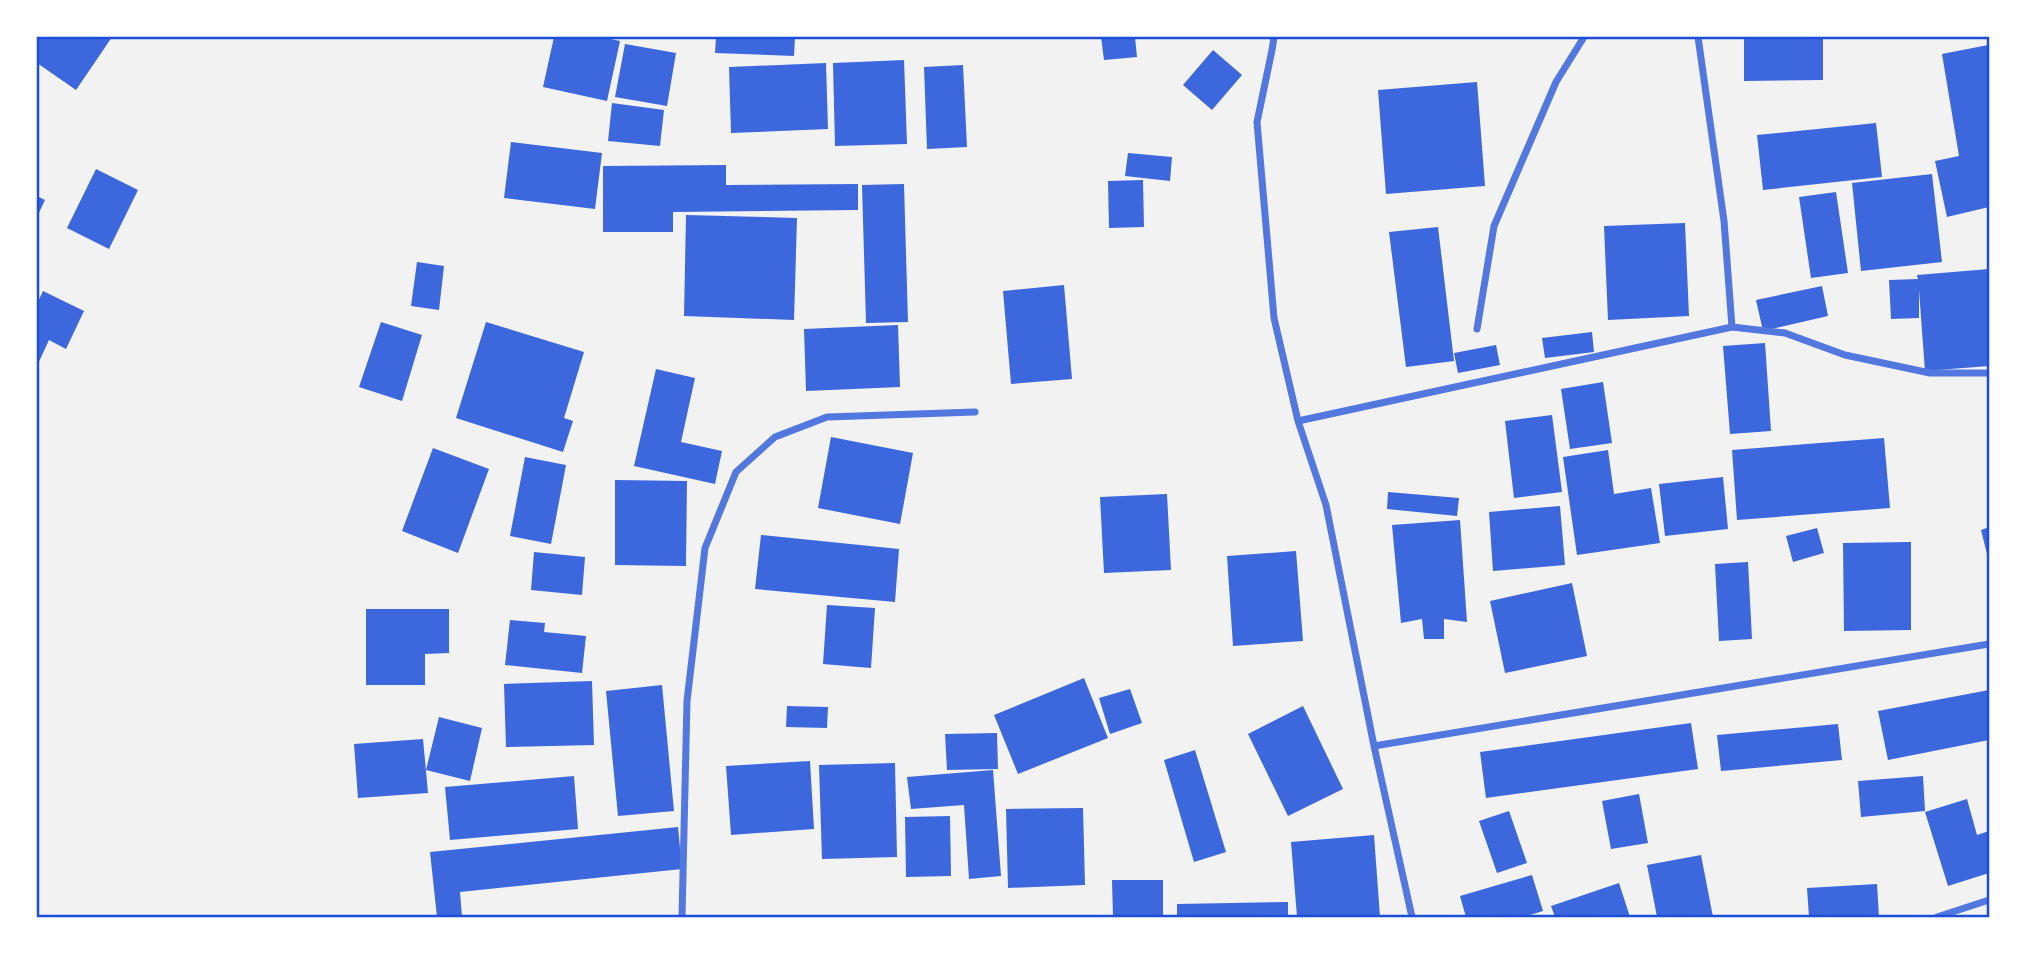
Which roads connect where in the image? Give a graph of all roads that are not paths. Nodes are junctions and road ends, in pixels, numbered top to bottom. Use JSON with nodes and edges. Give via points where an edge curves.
{"nodes":[{"id":1,"x":1273,"y":37,"type":"edge"},
{"id":2,"x":1584,"y":37,"type":"edge"},
{"id":3,"x":1698,"y":37,"type":"edge"},
{"id":4,"x":1732,"y":327,"type":"junction"},
{"id":5,"x":1477,"y":329,"type":"dead end"},
{"id":6,"x":1989,"y":373,"type":"edge"},
{"id":7,"x":975,"y":412,"type":"dead end"},
{"id":8,"x":1298,"y":421,"type":"junction"},
{"id":9,"x":1989,"y":644,"type":"edge"},
{"id":10,"x":1374,"y":746,"type":"junction"},
{"id":11,"x":1989,"y":900,"type":"edge"},
{"id":12,"x":681,"y":917,"type":"edge"},
{"id":13,"x":1412,"y":917,"type":"edge"},
{"id":14,"x":1937,"y":917,"type":"edge"}],
"edges":[{"from":1,"to":8,"type":"street","via":[[1257,122],[1274,318]]},
{"from":2,"to":5,"type":"street","via":[[1556,82],[1494,226]]},
{"from":3,"to":4,"type":"street","via":[[1724,221]]},
{"from":4,"to":6,"type":"street","via":[[1785,333],[1845,355],[1930,373]]},
{"from":4,"to":8,"type":"street"},
{"from":7,"to":12,"type":"street","via":[[827,416],[775,437],[736,472],[705,548],[687,701]]},
{"from":8,"to":10,"type":"street","via":[[1326,505]]},
{"from":9,"to":10,"type":"street"},
{"from":10,"to":13,"type":"street"},
{"from":11,"to":14,"type":"street"}]}
